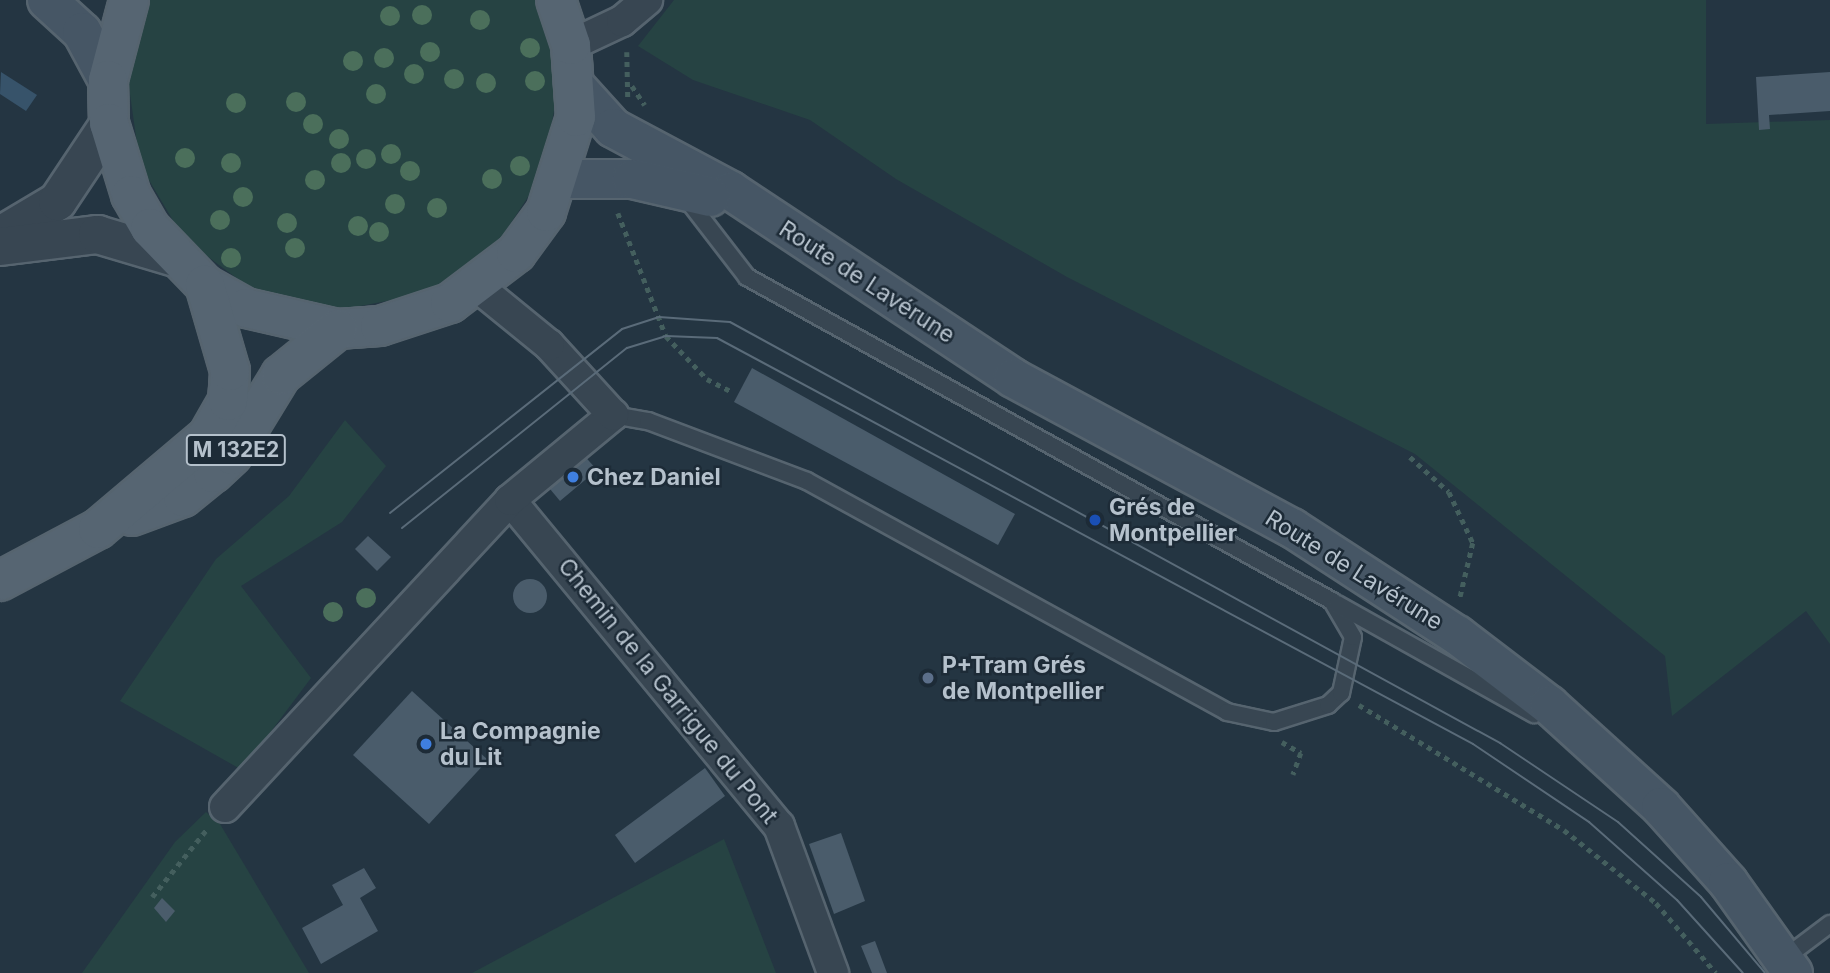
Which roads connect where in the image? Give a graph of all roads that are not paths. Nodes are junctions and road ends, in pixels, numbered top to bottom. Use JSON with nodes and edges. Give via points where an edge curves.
{"nodes":[{"id":1,"x":47,"y":0,"type":"edge"},
{"id":2,"x":129,"y":0,"type":"edge"},
{"id":3,"x":556,"y":0,"type":"edge"},
{"id":4,"x":647,"y":0,"type":"edge"},
{"id":5,"x":571,"y":46,"type":"junction"},
{"id":6,"x":108,"y":80,"type":"junction"},
{"id":7,"x":576,"y":86,"type":"junction"},
{"id":8,"x":109,"y":123,"type":"junction"},
{"id":9,"x":561,"y":179,"type":"junction"},
{"id":10,"x":677,"y":186,"type":"junction"},
{"id":11,"x":768,"y":217,"type":"junction"},
{"id":12,"x":0,"y":235,"type":"edge"},
{"id":13,"x":0,"y":246,"type":"edge"},
{"id":14,"x":174,"y":257,"type":"junction"},
{"id":15,"x":205,"y":285,"type":"junction"},
{"id":16,"x":478,"y":287,"type":"junction"},
{"id":17,"x":338,"y":329,"type":"junction"},
{"id":18,"x":613,"y":415,"type":"junction"},
{"id":19,"x":510,"y":499,"type":"junction"},
{"id":20,"x":97,"y":529,"type":"junction"},
{"id":21,"x":0,"y":581,"type":"edge"},
{"id":22,"x":1332,"y":601,"type":"junction"},
{"id":23,"x":1599,"y":750,"type":"junction"},
{"id":24,"x":225,"y":807,"type":"road end"},
{"id":25,"x":1830,"y":924,"type":"edge"},
{"id":26,"x":1789,"y":965,"type":"edge"},
{"id":27,"x":833,"y":973,"type":"edge"}],
"edges":[{"from":1,"to":6,"type":"main road","via":[[82,32]]},
{"from":2,"to":6,"type":"main road"},
{"from":3,"to":5,"type":"main road"},
{"from":4,"to":5,"type":"street","via":[[622,21]]},
{"from":5,"to":7,"type":"main road"},
{"from":6,"to":8,"type":"main road"},
{"from":7,"to":9,"type":"main road"},
{"from":7,"to":11,"type":"main road","name":"Route de Lavérune","via":[[612,128]]},
{"from":8,"to":12,"type":"street","via":[[57,201]]},
{"from":8,"to":14,"type":"main road","via":[[131,195]]},
{"from":9,"to":10,"type":"main road","name":"Route de Lavérune","via":[[606,176]]},
{"from":9,"to":16,"type":"main road","via":[[516,253]]},
{"from":10,"to":11,"type":"main road","name":"Route de Lavérune"},
{"from":10,"to":22,"type":"lane","via":[[747,277]]},
{"from":11,"to":23,"type":"main road","name":"Route de Lavérune","via":[[1013,378],[1380,583],[1549,705]]},
{"from":13,"to":14,"type":"street","via":[[108,235]]},
{"from":14,"to":15,"type":"main road"},
{"from":15,"to":17,"type":"main road","via":[[246,308]]},
{"from":15,"to":20,"type":"main road","number":"M 132E2","via":[[226,345],[228,401],[186,460]]},
{"from":16,"to":17,"type":"main road","via":[[421,316]]},
{"from":16,"to":18,"type":"street","via":[[549,345]]},
{"from":17,"to":20,"type":"main road","number":"M 132E2","via":[[281,374],[232,455],[213,473],[183,497]]},
{"from":18,"to":19,"type":"street"},
{"from":18,"to":22,"type":"lane","via":[[648,421],[807,481],[1227,712],[1273,722],[1328,705],[1340,693],[1353,637]]},
{"from":19,"to":24,"type":"street"},
{"from":19,"to":27,"type":"street","name":"Chemin de la Garrigue du Pont","via":[[779,826]]},
{"from":20,"to":21,"type":"main road","number":"M 132E2"},
{"from":22,"to":23,"type":"lane"},
{"from":23,"to":26,"type":"main road","name":"Route de Lavérune","via":[[1661,807]]},
{"from":25,"to":26,"type":"lane"}]}
